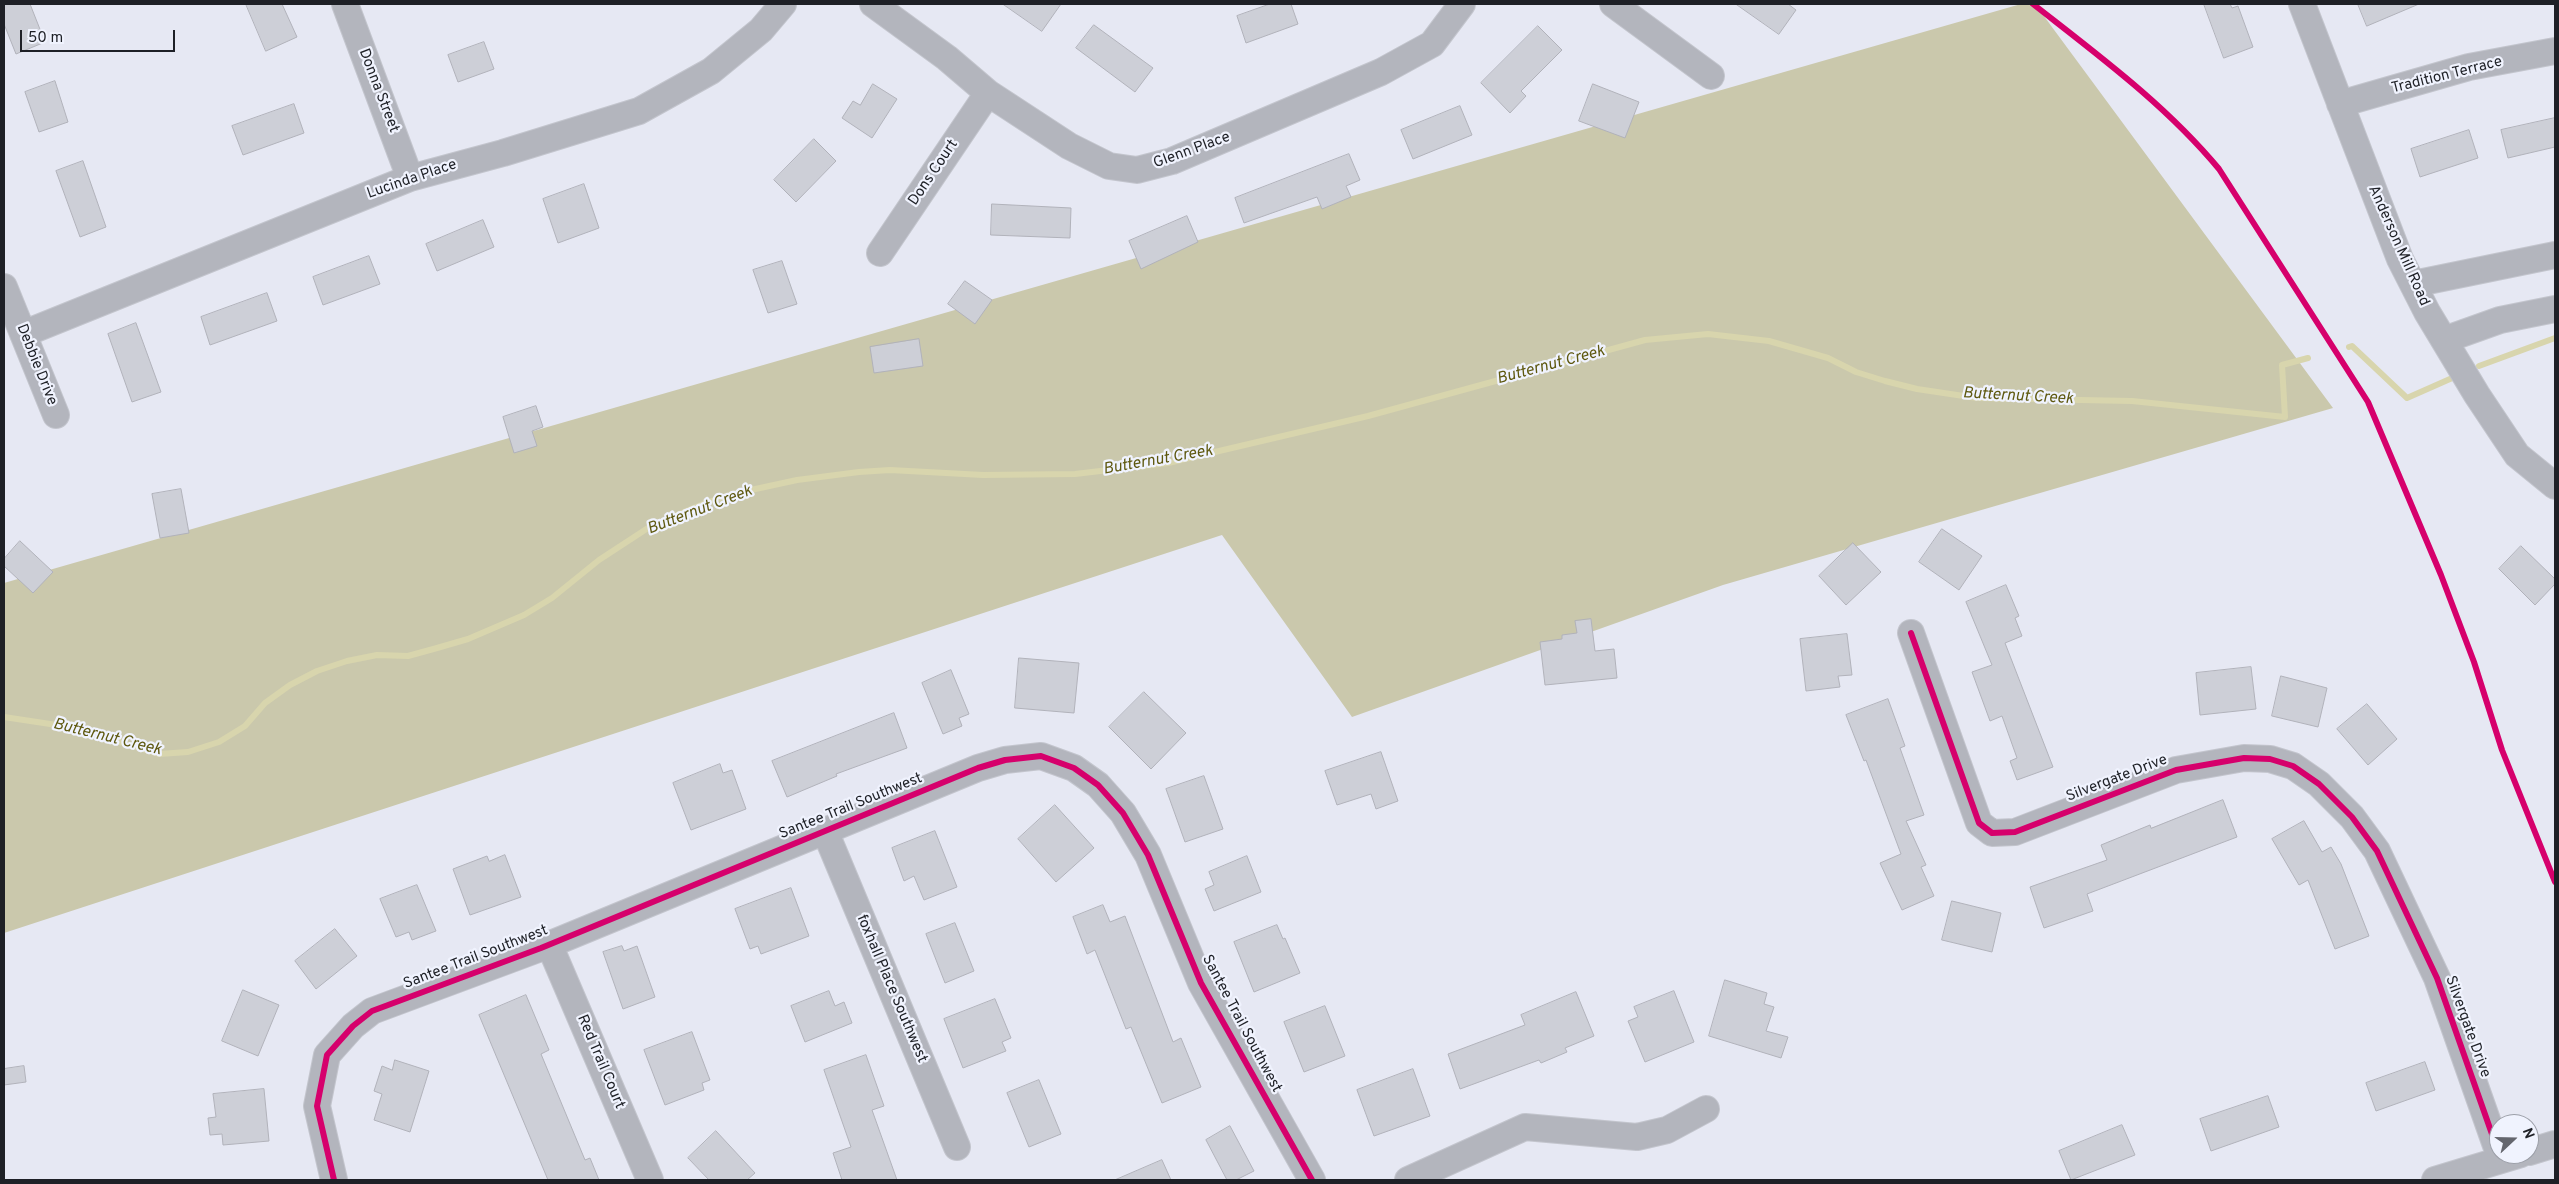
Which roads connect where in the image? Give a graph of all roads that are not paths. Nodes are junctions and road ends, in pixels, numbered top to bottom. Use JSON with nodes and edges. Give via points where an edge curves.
{"nodes":[{"id":1,"x":345,"y":4,"type":"edge"},
{"id":2,"x":783,"y":4,"type":"edge"},
{"id":3,"x":873,"y":4,"type":"edge"},
{"id":4,"x":1462,"y":4,"type":"edge"},
{"id":5,"x":1613,"y":4,"type":"edge"},
{"id":6,"x":2302,"y":4,"type":"edge"},
{"id":7,"x":2555,"y":51,"type":"edge"},
{"id":8,"x":1711,"y":76,"type":"dead end"},
{"id":9,"x":988,"y":93,"type":"junction"},
{"id":10,"x":2340,"y":104,"type":"junction"},
{"id":11,"x":410,"y":178,"type":"junction"},
{"id":12,"x":880,"y":253,"type":"dead end"},
{"id":13,"x":2555,"y":255,"type":"edge"},
{"id":14,"x":2413,"y":284,"type":"junction"},
{"id":15,"x":4,"y":287,"type":"edge"},
{"id":16,"x":2555,"y":309,"type":"edge"},
{"id":17,"x":23,"y":334,"type":"junction"},
{"id":18,"x":2444,"y":340,"type":"junction"},
{"id":19,"x":56,"y":415,"type":"dead end"},
{"id":20,"x":2555,"y":486,"type":"edge"},
{"id":21,"x":1911,"y":633,"type":"dead end"},
{"id":22,"x":825,"y":831,"type":"junction"},
{"id":23,"x":549,"y":944,"type":"junction"},
{"id":24,"x":1706,"y":1109,"type":"dead end"},
{"id":25,"x":2489,"y":1115,"type":"edge"},
{"id":26,"x":2555,"y":1144,"type":"edge"},
{"id":27,"x":957,"y":1147,"type":"dead end"},
{"id":28,"x":2539,"y":1149,"type":"edge"},
{"id":29,"x":2492,"y":1164,"type":"edge"},
{"id":30,"x":334,"y":1180,"type":"edge"},
{"id":31,"x":650,"y":1180,"type":"edge"},
{"id":32,"x":1312,"y":1180,"type":"edge"},
{"id":33,"x":1408,"y":1180,"type":"edge"},
{"id":34,"x":2436,"y":1180,"type":"edge"}],
"edges":[{"from":1,"to":11,"type":"street","name":"Donna Street"},
{"from":2,"to":11,"type":"street","name":"Lucinda Place","via":[[761,30],[711,71],[639,111]]},
{"from":3,"to":9,"type":"street","name":"Glenn Place","via":[[948,58]]},
{"from":4,"to":9,"type":"street","name":"Glenn Place","via":[[1432,44],[1382,72],[1172,161],[1137,170],[1109,166],[1069,146]]},
{"from":5,"to":8,"type":"street"},
{"from":6,"to":10,"type":"street","name":"Anderson Mill Road"},
{"from":7,"to":10,"type":"street","name":"Tradition Terrace","via":[[2469,67]]},
{"from":9,"to":12,"type":"street","name":"Dons Court"},
{"from":10,"to":14,"type":"street","name":"Anderson Mill Road","via":[[2400,259]]},
{"from":11,"to":17,"type":"street","name":"Lucinda Place"},
{"from":13,"to":14,"type":"street"},
{"from":14,"to":18,"type":"street","name":"Anderson Mill Road"},
{"from":15,"to":17,"type":"street","name":"Debbie Drive"},
{"from":16,"to":18,"type":"street","via":[[2500,320]]},
{"from":17,"to":19,"type":"street","name":"Debbie Drive"},
{"from":18,"to":20,"type":"street","name":"Anderson Mill Road","via":[[2517,455]]},
{"from":21,"to":25,"type":"street","name":"Silvergate Drive","via":[[1978,823],[1992,833],[2015,832],[2176,770],[2244,758],[2270,758],[2293,766],[2319,784],[2352,817],[2377,851],[2437,978]]},
{"from":22,"to":23,"type":"street","name":"Santee Trail Southwest"},
{"from":22,"to":27,"type":"street","name":"foxhall Place Southwest"},
{"from":22,"to":32,"type":"street","name":"Santee Trail Southwest","via":[[1005,760],[1041,756],[1074,768],[1098,785],[1123,813],[1148,855],[1201,983]]},
{"from":23,"to":30,"type":"street","name":"Santee Trail Southwest","via":[[372,1011],[353,1026],[328,1055],[317,1106]]},
{"from":23,"to":31,"type":"street","name":"Red Trail Court"},
{"from":24,"to":33,"type":"street","via":[[1667,1130],[1637,1137],[1525,1127]]},
{"from":26,"to":28,"type":"street"},
{"from":29,"to":34,"type":"street"}]}
